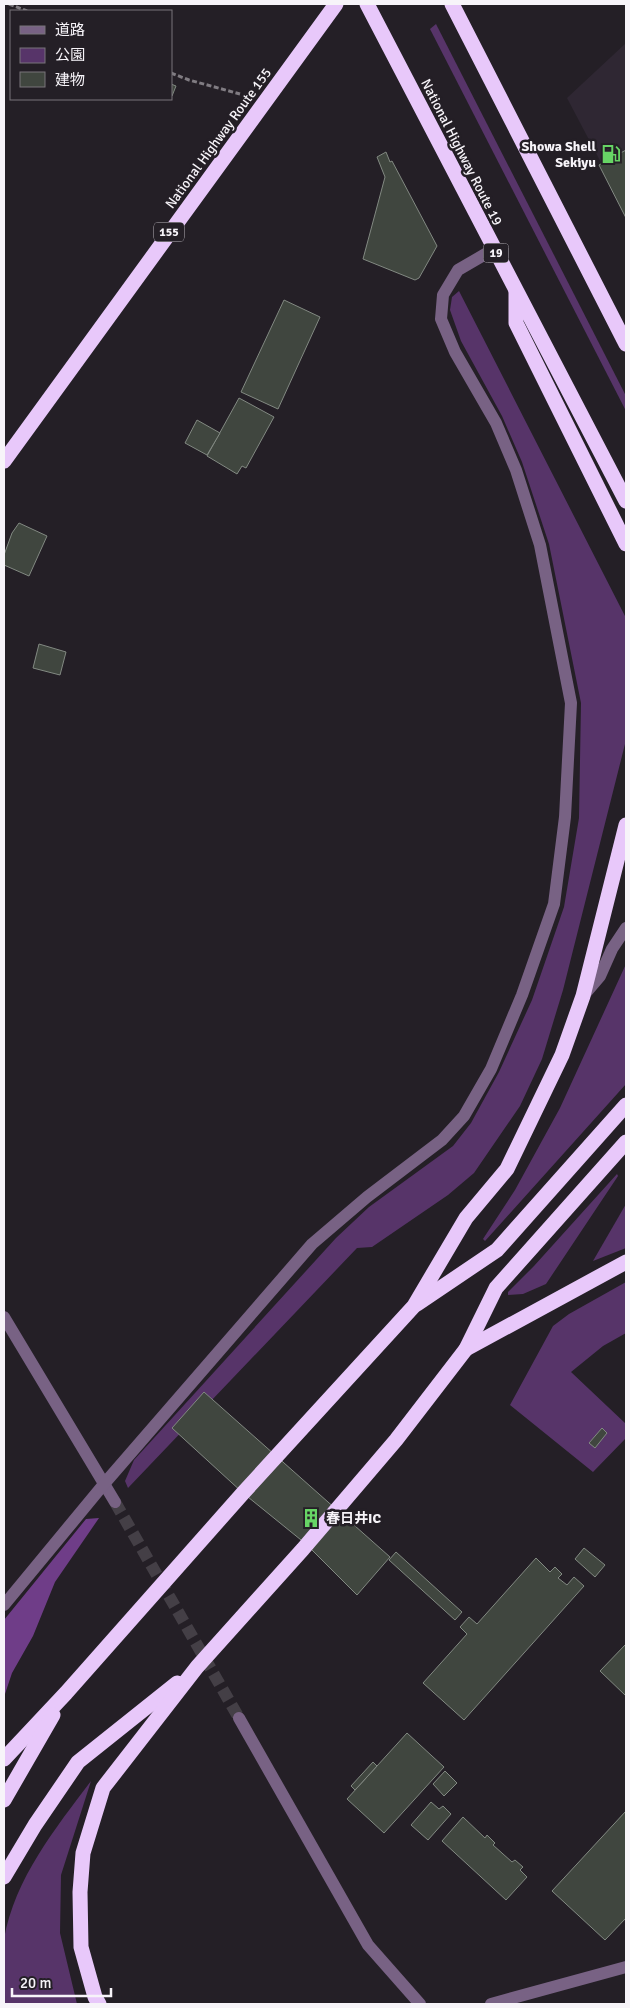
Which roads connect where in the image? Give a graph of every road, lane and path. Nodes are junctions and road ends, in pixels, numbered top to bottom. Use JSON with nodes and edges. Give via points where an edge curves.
{"nodes":[{"id":1,"x":9,"y":4,"type":"edge"},
{"id":2,"x":336,"y":4,"type":"edge"},
{"id":3,"x":367,"y":4,"type":"edge"},
{"id":4,"x":452,"y":4,"type":"edge"},
{"id":5,"x":24,"y":10,"type":"edge"},
{"id":6,"x":172,"y":73,"type":"edge"},
{"id":7,"x":264,"y":101,"type":"junction"},
{"id":8,"x":494,"y":249,"type":"junction"},
{"id":9,"x":516,"y":288,"type":"junction"},
{"id":10,"x":626,"y":344,"type":"edge"},
{"id":11,"x":4,"y":461,"type":"edge"},
{"id":12,"x":626,"y":501,"type":"edge"},
{"id":13,"x":626,"y":544,"type":"edge"},
{"id":14,"x":626,"y":824,"type":"edge"},
{"id":15,"x":626,"y":928,"type":"edge"},
{"id":16,"x":582,"y":996,"type":"junction"},
{"id":17,"x":626,"y":1105,"type":"edge"},
{"id":18,"x":626,"y":1142,"type":"edge"},
{"id":19,"x":626,"y":1262,"type":"edge"},
{"id":20,"x":414,"y":1306,"type":"junction"},
{"id":21,"x":4,"y":1318,"type":"edge"},
{"id":22,"x":466,"y":1349,"type":"junction"},
{"id":23,"x":104,"y":1484,"type":"junction"},
{"id":24,"x":115,"y":1502,"type":"tunnel mouth"},
{"id":25,"x":4,"y":1605,"type":"edge"},
{"id":26,"x":197,"y":1667,"type":"junction"},
{"id":27,"x":66,"y":1693,"type":"junction"},
{"id":28,"x":239,"y":1718,"type":"tunnel mouth"},
{"id":29,"x":4,"y":1759,"type":"edge"},
{"id":30,"x":4,"y":1800,"type":"edge"},
{"id":31,"x":4,"y":1878,"type":"edge"},
{"id":32,"x":626,"y":1967,"type":"edge"},
{"id":33,"x":99,"y":2004,"type":"edge"},
{"id":34,"x":420,"y":2004,"type":"edge"},
{"id":35,"x":491,"y":2004,"type":"edge"}],
"edges":[{"from":1,"to":5,"type":"path"},
{"from":2,"to":7,"type":"highway","name":"National Highway Route 155","number":"155"},
{"from":3,"to":8,"type":"highway","name":"National Highway Route 19","number":"19"},
{"from":4,"to":10,"type":"highway"},
{"from":6,"to":7,"type":"path"},
{"from":7,"to":11,"type":"highway","name":"National Highway Route 155","number":"155"},
{"from":8,"to":9,"type":"highway","name":"National Highway Route 19","number":"19"},
{"from":8,"to":23,"type":"street","via":[[458,270],[443,295],[441,319],[455,352],[496,423],[516,470],[540,545],[571,703],[566,817],[554,904],[491,1069],[464,1116],[442,1140],[312,1244]]},
{"from":9,"to":12,"type":"highway","name":"National Highway Route 19","number":"19"},
{"from":9,"to":13,"type":"highway","via":[[516,323]]},
{"from":14,"to":16,"type":"highway"},
{"from":15,"to":16,"type":"street","via":[[600,976]]},
{"from":16,"to":20,"type":"highway","via":[[562,1056],[507,1169],[466,1218]]},
{"from":17,"to":20,"type":"highway","via":[[497,1250]]},
{"from":18,"to":22,"type":"highway","via":[[496,1288]]},
{"from":19,"to":22,"type":"highway"},
{"from":20,"to":27,"type":"highway"},
{"from":21,"to":23,"type":"street"},
{"from":22,"to":26,"type":"highway","via":[[396,1440]]},
{"from":23,"to":24,"type":"street"},
{"from":23,"to":25,"type":"street"},
{"from":26,"to":31,"type":"highway","via":[[78,1762]]},
{"from":26,"to":33,"type":"highway","via":[[103,1788],[83,1853],[81,1947],[94,1997]]},
{"from":27,"to":29,"type":"highway"},
{"from":27,"to":30,"type":"highway"},
{"from":28,"to":34,"type":"street","via":[[368,1945]]},
{"from":32,"to":35,"type":"street"}]}
